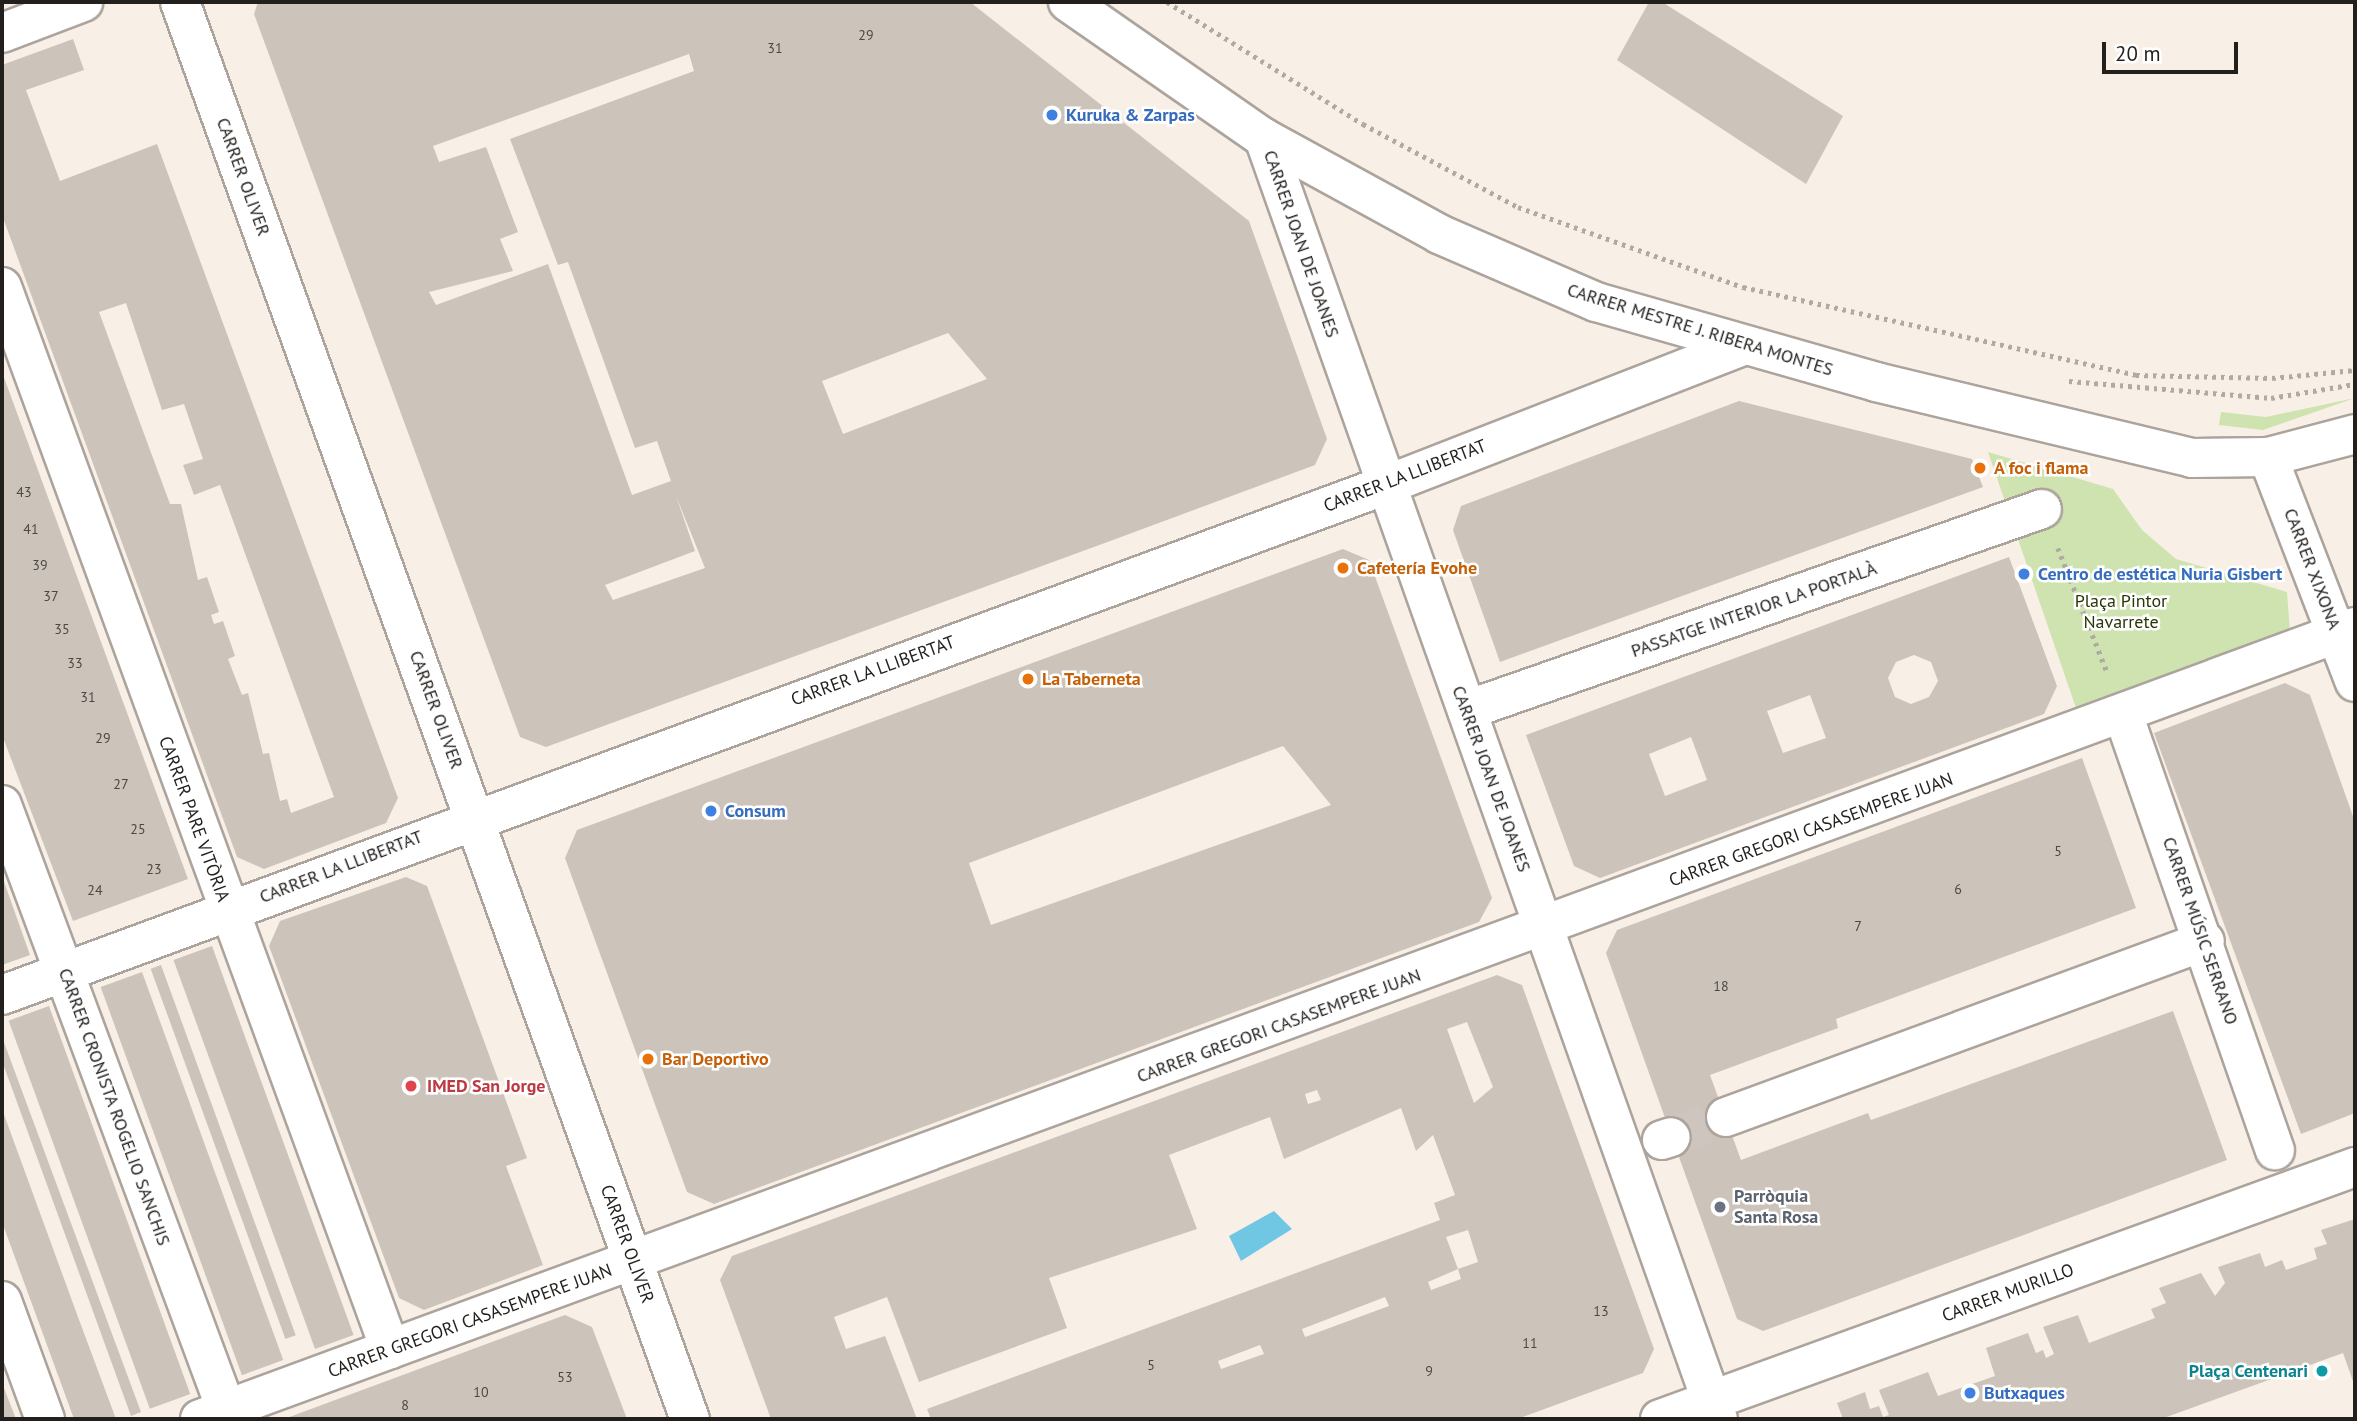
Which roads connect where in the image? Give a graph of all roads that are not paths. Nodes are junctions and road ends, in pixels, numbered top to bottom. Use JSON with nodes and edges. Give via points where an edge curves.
{"nodes":[{"id":1,"x":83,"y":2,"type":"edge"},
{"id":2,"x":180,"y":2,"type":"edge"},
{"id":3,"x":1068,"y":2,"type":"edge"},
{"id":4,"x":2,"y":33,"type":"edge"},
{"id":5,"x":1264,"y":138,"type":"junction"},
{"id":6,"x":2,"y":287,"type":"edge"},
{"id":7,"x":1743,"y":346,"type":"junction"},
{"id":8,"x":2355,"y":434,"type":"edge"},
{"id":9,"x":2268,"y":457,"type":"junction"},
{"id":10,"x":1386,"y":485,"type":"junction"},
{"id":11,"x":2042,"y":509,"type":"road end"},
{"id":12,"x":2346,"y":631,"type":"edge"},
{"id":13,"x":2355,"y":682,"type":"edge"},
{"id":14,"x":1466,"y":710,"type":"junction"},
{"id":15,"x":2123,"y":714,"type":"junction"},
{"id":16,"x":2,"y":805,"type":"edge"},
{"id":17,"x":474,"y":816,"type":"junction"},
{"id":18,"x":227,"y":910,"type":"junction"},
{"id":19,"x":1544,"y":929,"type":"junction"},
{"id":20,"x":2205,"y":941,"type":"junction"},
{"id":21,"x":63,"y":973,"type":"junction"},
{"id":22,"x":2,"y":995,"type":"edge"},
{"id":23,"x":1726,"y":1117,"type":"tunnel mouth"},
{"id":24,"x":2275,"y":1150,"type":"dead end"},
{"id":25,"x":2355,"y":1167,"type":"edge"},
{"id":26,"x":634,"y":1263,"type":"junction"},
{"id":27,"x":2,"y":1301,"type":"edge"},
{"id":28,"x":390,"y":1349,"type":"junction"},
{"id":29,"x":1715,"y":1410,"type":"edge"},
{"id":30,"x":213,"y":1414,"type":"edge"},
{"id":31,"x":45,"y":1419,"type":"edge"},
{"id":32,"x":690,"y":1419,"type":"edge"},
{"id":33,"x":1660,"y":1419,"type":"edge"}],
"edges":[{"from":1,"to":4,"type":"street"},
{"from":2,"to":17,"type":"street","name":"CARRER OLIVER"},
{"from":3,"to":5,"type":"street","name":"CARRER MESTRE J. RIBERA MONTES"},
{"from":5,"to":7,"type":"street","name":"CARRER MESTRE J. RIBERA MONTES","via":[[1510,268],[1596,302]]},
{"from":5,"to":10,"type":"street","name":"CARRER JOAN DE JOANES"},
{"from":6,"to":18,"type":"street","name":"CARRER PARE VITÒRIA"},
{"from":7,"to":9,"type":"street","name":"CARRER MESTRE J. RIBERA MONTES","via":[[2147,450],[2204,459]]},
{"from":7,"to":10,"type":"street","name":"CARRER LA LLIBERTAT"},
{"from":8,"to":9,"type":"street","name":"CARRER MESTRE J. RIBERA MONTES"},
{"from":9,"to":12,"type":"street","name":"CARRER XIXONA"},
{"from":10,"to":14,"type":"street","name":"CARRER JOAN DE JOANES"},
{"from":10,"to":17,"type":"street","name":"CARRER LA LLIBERTAT"},
{"from":11,"to":14,"type":"street","name":"PASSATGE INTERIOR LA PORTALÀ"},
{"from":12,"to":13,"type":"street","name":"CARRER XIXONA"},
{"from":12,"to":15,"type":"street","name":"CARRER GREGORI CASASEMPERE JUAN"},
{"from":14,"to":19,"type":"street","name":"CARRER JOAN DE JOANES"},
{"from":15,"to":19,"type":"street","name":"CARRER GREGORI CASASEMPERE JUAN"},
{"from":15,"to":20,"type":"street","name":"CARRER MÚSIC SERRANO"},
{"from":16,"to":21,"type":"street","name":"CARRER CRONISTA ROGELIO SANCHIS"},
{"from":17,"to":18,"type":"street","name":"CARRER LA LLIBERTAT"},
{"from":17,"to":26,"type":"street","name":"CARRER OLIVER"},
{"from":18,"to":21,"type":"street","name":"CARRER LA LLIBERTAT"},
{"from":18,"to":28,"type":"street","name":"CARRER PARE VITÒRIA"},
{"from":19,"to":26,"type":"street","name":"CARRER GREGORI CASASEMPERE JUAN"},
{"from":19,"to":29,"type":"street","name":"CARRER JOAN DE JOANES"},
{"from":20,"to":23,"type":"street"},
{"from":20,"to":24,"type":"street","name":"CARRER MÚSIC SERRANO"},
{"from":21,"to":22,"type":"street","name":"CARRER LA LLIBERTAT"},
{"from":21,"to":30,"type":"street","name":"CARRER CRONISTA ROGELIO SANCHIS"},
{"from":25,"to":29,"type":"street","name":"CARRER MURILLO"},
{"from":26,"to":28,"type":"street","name":"CARRER GREGORI CASASEMPERE JUAN"},
{"from":26,"to":32,"type":"street","name":"CARRER OLIVER"},
{"from":27,"to":31,"type":"street"},
{"from":28,"to":30,"type":"street","name":"CARRER GREGORI CASASEMPERE JUAN"},
{"from":29,"to":33,"type":"street","name":"CARRER MURILLO"}]}
